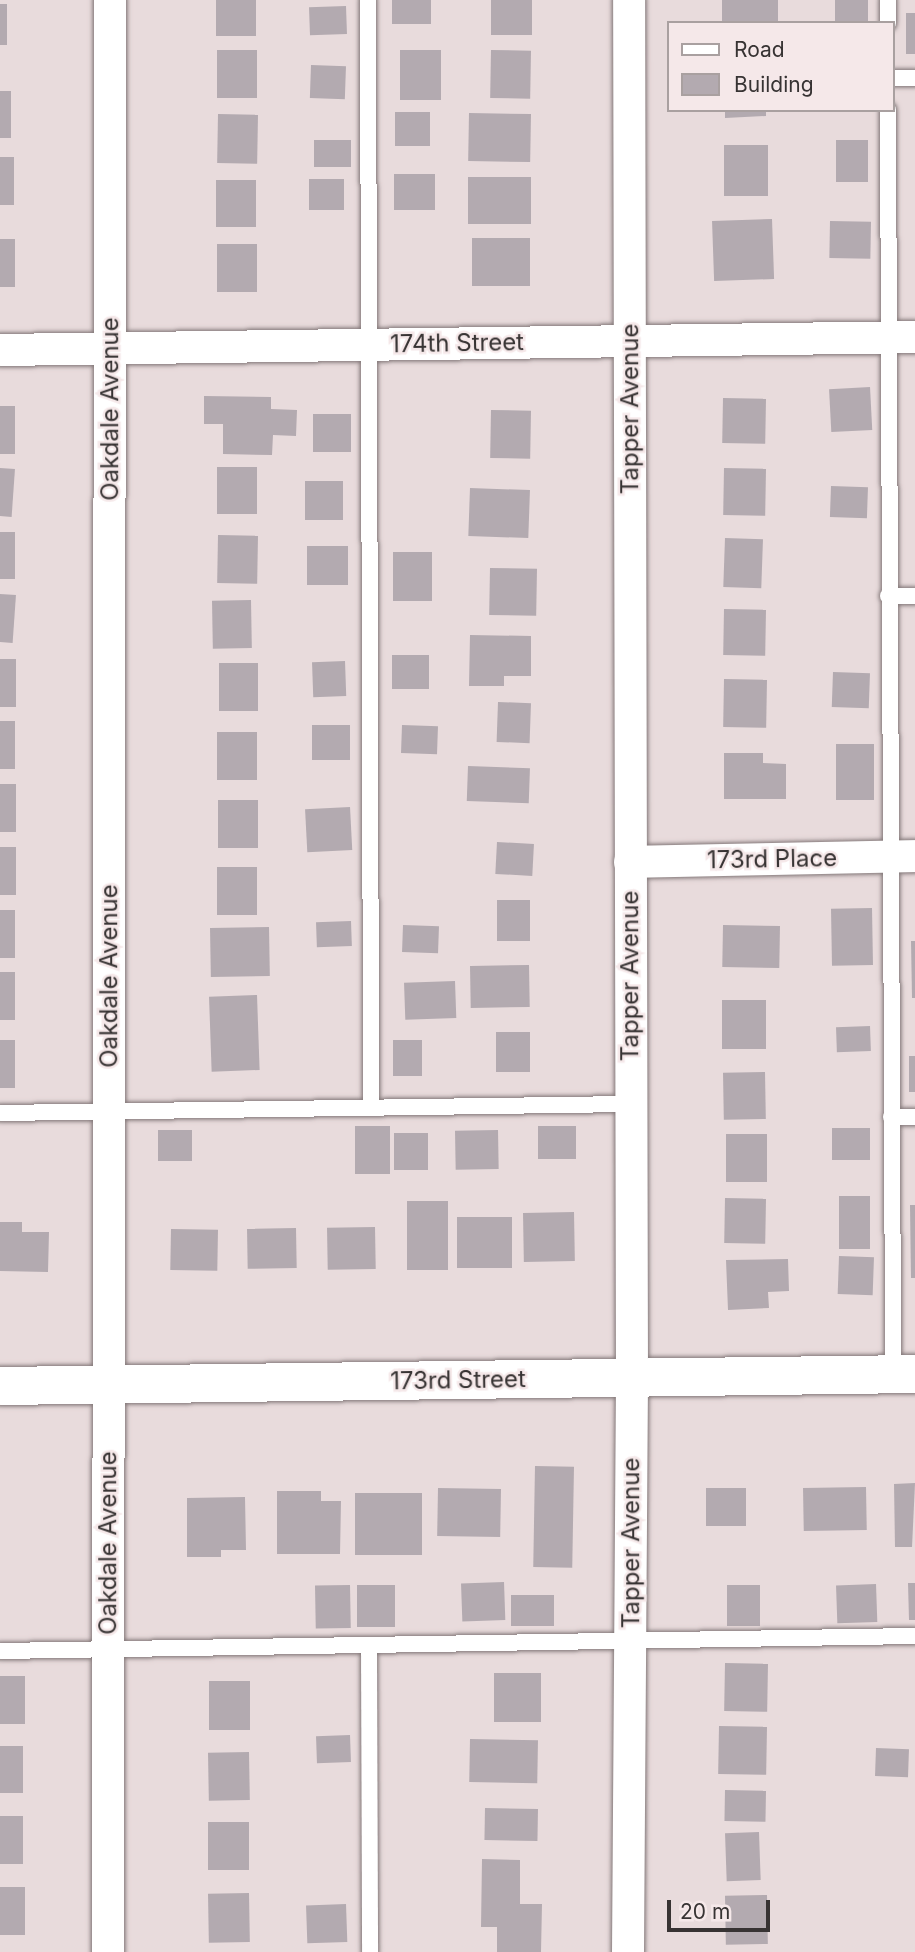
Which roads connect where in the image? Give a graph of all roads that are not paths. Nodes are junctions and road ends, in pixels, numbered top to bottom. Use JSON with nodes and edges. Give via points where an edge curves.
{"nodes":[{"id":1,"x":110,"y":0,"type":"edge"},
{"id":2,"x":368,"y":0,"type":"edge"},
{"id":3,"x":629,"y":0,"type":"edge"},
{"id":4,"x":888,"y":0,"type":"edge"},
{"id":5,"x":888,"y":21,"type":"edge"},
{"id":6,"x":894,"y":78,"type":"edge"},
{"id":7,"x":915,"y":78,"type":"edge"},
{"id":8,"x":888,"y":112,"type":"edge"},
{"id":9,"x":901,"y":337,"type":"edge"},
{"id":10,"x":630,"y":341,"type":"junction"},
{"id":11,"x":369,"y":344,"type":"junction"},
{"id":12,"x":111,"y":348,"type":"junction"},
{"id":13,"x":0,"y":350,"type":"edge"},
{"id":14,"x":888,"y":596,"type":"junction"},
{"id":15,"x":915,"y":596,"type":"edge"},
{"id":16,"x":902,"y":856,"type":"edge"},
{"id":17,"x":630,"y":862,"type":"junction"},
{"id":18,"x":630,"y":1104,"type":"junction"},
{"id":19,"x":370,"y":1108,"type":"junction"},
{"id":20,"x":108,"y":1111,"type":"junction"},
{"id":21,"x":0,"y":1113,"type":"edge"},
{"id":22,"x":891,"y":1117,"type":"junction"},
{"id":23,"x":915,"y":1117,"type":"edge"},
{"id":24,"x":904,"y":1374,"type":"edge"},
{"id":25,"x":632,"y":1378,"type":"junction"},
{"id":26,"x":109,"y":1385,"type":"junction"},
{"id":27,"x":0,"y":1386,"type":"edge"},
{"id":28,"x":915,"y":1636,"type":"edge"},
{"id":29,"x":630,"y":1642,"type":"junction"},
{"id":30,"x":369,"y":1646,"type":"junction"},
{"id":31,"x":108,"y":1650,"type":"junction"},
{"id":32,"x":0,"y":1651,"type":"edge"},
{"id":33,"x":108,"y":1952,"type":"edge"},
{"id":34,"x":370,"y":1952,"type":"edge"},
{"id":35,"x":628,"y":1952,"type":"edge"}],
"edges":[{"from":1,"to":12,"type":"street","name":"Oakdale Avenue"},
{"from":2,"to":11,"type":"lane"},
{"from":3,"to":10,"type":"street","name":"Tapper Avenue"},
{"from":4,"to":5,"type":"lane"},
{"from":6,"to":7,"type":"lane"},
{"from":8,"to":9,"type":"lane"},
{"from":9,"to":10,"type":"street","name":"174th Street"},
{"from":9,"to":14,"type":"lane"},
{"from":10,"to":11,"type":"street","name":"174th Street"},
{"from":10,"to":17,"type":"street","name":"Tapper Avenue"},
{"from":11,"to":12,"type":"street","name":"174th Street"},
{"from":11,"to":19,"type":"lane"},
{"from":12,"to":13,"type":"street","name":"174th Street"},
{"from":12,"to":20,"type":"street","name":"Oakdale Avenue"},
{"from":14,"to":15,"type":"lane"},
{"from":14,"to":16,"type":"lane"},
{"from":16,"to":17,"type":"street","name":"173rd Place"},
{"from":16,"to":22,"type":"lane"},
{"from":17,"to":18,"type":"street","name":"Tapper Avenue"},
{"from":18,"to":19,"type":"lane"},
{"from":18,"to":25,"type":"street","name":"Tapper Avenue"},
{"from":19,"to":20,"type":"lane"},
{"from":20,"to":21,"type":"lane"},
{"from":20,"to":26,"type":"street","name":"Oakdale Avenue"},
{"from":22,"to":23,"type":"lane"},
{"from":22,"to":24,"type":"lane"},
{"from":24,"to":25,"type":"street","name":"173rd Street"},
{"from":25,"to":26,"type":"street","name":"173rd Street"},
{"from":25,"to":29,"type":"street","name":"Tapper Avenue"},
{"from":26,"to":27,"type":"street","name":"173rd Street"},
{"from":26,"to":31,"type":"street","name":"Oakdale Avenue"},
{"from":28,"to":29,"type":"lane"},
{"from":29,"to":30,"type":"lane"},
{"from":29,"to":35,"type":"street","name":"Tapper Avenue"},
{"from":30,"to":31,"type":"lane"},
{"from":30,"to":34,"type":"lane"},
{"from":31,"to":32,"type":"lane"},
{"from":31,"to":33,"type":"street","name":"Oakdale Avenue"}]}
